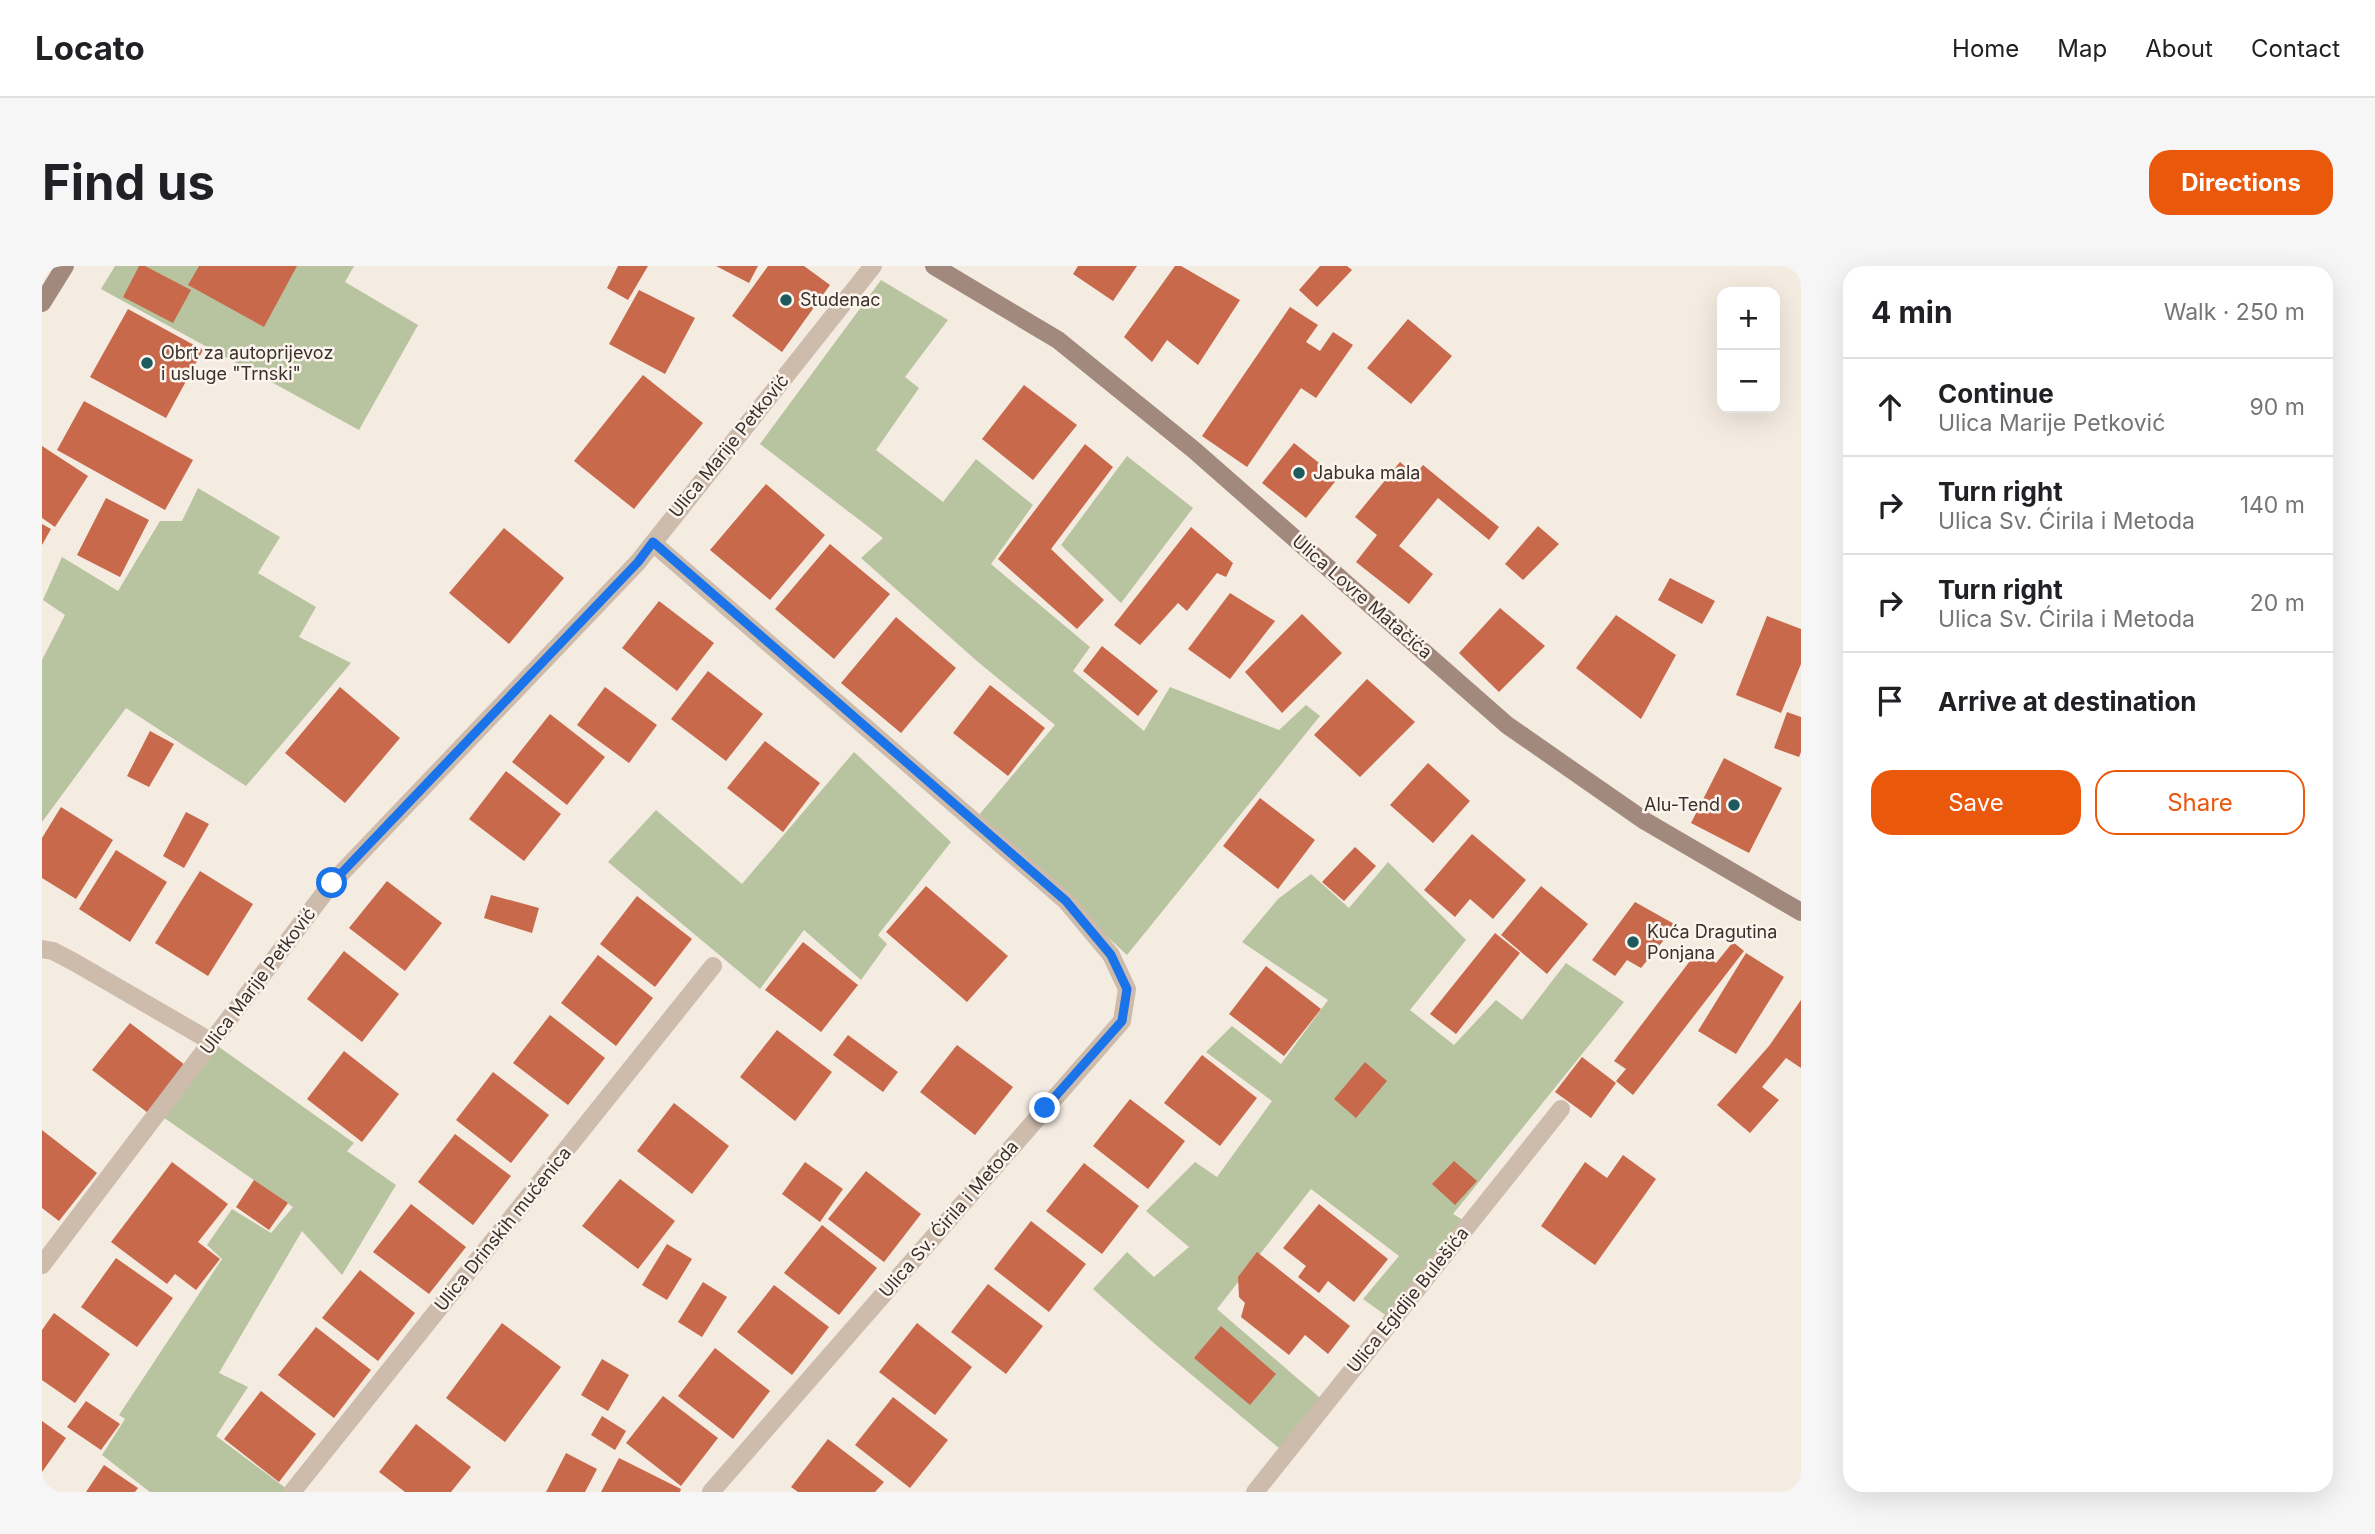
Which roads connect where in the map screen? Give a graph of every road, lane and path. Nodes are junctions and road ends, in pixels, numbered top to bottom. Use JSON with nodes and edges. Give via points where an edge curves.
{"nodes":[{"id":1,"x":65,"y":266,"type":"edge"},
{"id":2,"x":873,"y":266,"type":"edge"},
{"id":3,"x":934,"y":266,"type":"edge"},
{"id":4,"x":42,"y":303,"type":"edge"},
{"id":5,"x":653,"y":542,"type":"junction"},
{"id":6,"x":1801,"y":912,"type":"edge"},
{"id":7,"x":42,"y":949,"type":"edge"},
{"id":8,"x":713,"y":966,"type":"dead end"},
{"id":9,"x":212,"y":1042,"type":"junction"},
{"id":10,"x":1561,"y":1109,"type":"dead end"},
{"id":11,"x":42,"y":1265,"type":"edge"},
{"id":12,"x":292,"y":1492,"type":"edge"},
{"id":13,"x":711,"y":1492,"type":"edge"},
{"id":14,"x":1255,"y":1492,"type":"edge"}],
"edges":[{"from":1,"to":4,"type":"main road"},
{"from":2,"to":5,"type":"street","name":"Ulica Marije Petković"},
{"from":3,"to":6,"type":"main road","name":"Ulica Lovre Matačića","via":[[1068,349],[1194,450],[1507,725],[1645,821]]},
{"from":5,"to":9,"type":"street","name":"Ulica Marije Petković","via":[[332,883]]},
{"from":5,"to":13,"type":"street","name":"Ulica Sv. Ćirila i Metoda","via":[[1066,901],[1111,955],[1127,989],[1122,1021]]},
{"from":7,"to":9,"type":"street","via":[[74,962]]},
{"from":8,"to":12,"type":"street","name":"Ulica Drinskih mučenica"},
{"from":9,"to":11,"type":"street","name":"Ulica Marije Petković"},
{"from":10,"to":14,"type":"street","name":"Ulica Egidije Bulešića"}]}
